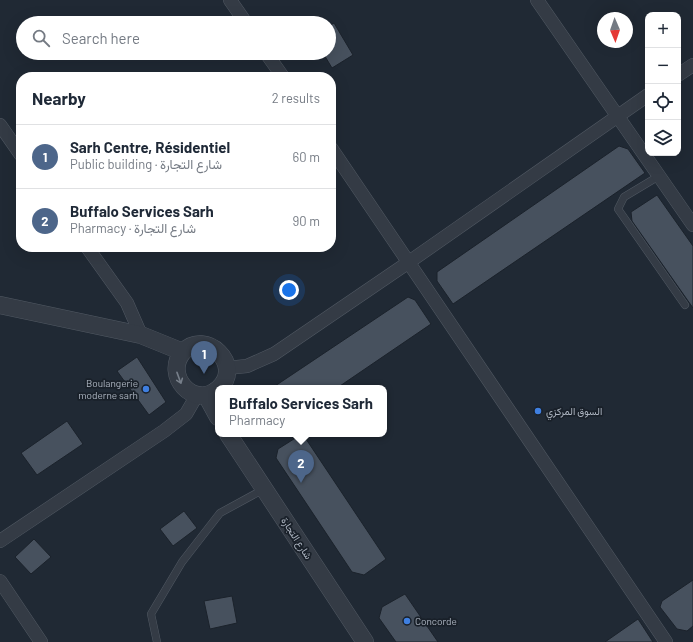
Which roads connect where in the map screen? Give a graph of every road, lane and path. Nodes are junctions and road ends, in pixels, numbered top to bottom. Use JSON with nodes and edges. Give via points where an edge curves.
{"nodes":[{"id":1,"x":230,"y":0,"type":"edge"},
{"id":2,"x":537,"y":0,"type":"edge"},
{"id":3,"x":241,"y":16,"type":"edge"},
{"id":4,"x":271,"y":60,"type":"edge"},
{"id":5,"x":693,"y":64,"type":"edge"},
{"id":6,"x":279,"y":72,"type":"edge"},
{"id":7,"x":681,"y":73,"type":"edge"},
{"id":8,"x":645,"y":97,"type":"edge"},
{"id":9,"x":618,"y":116,"type":"junction"},
{"id":10,"x":0,"y":125,"type":"edge"},
{"id":11,"x":16,"y":148,"type":"edge"},
{"id":12,"x":336,"y":155,"type":"edge"},
{"id":13,"x":659,"y":176,"type":"junction"},
{"id":14,"x":693,"y":225,"type":"edge"},
{"id":15,"x":91,"y":252,"type":"edge"},
{"id":16,"x":409,"y":262,"type":"junction"},
{"id":17,"x":0,"y":305,"type":"edge"},
{"id":18,"x":685,"y":305,"type":"dead end"},
{"id":19,"x":141,"y":335,"type":"junction"},
{"id":20,"x":183,"y":352,"type":"junction"},
{"id":21,"x":228,"y":368,"type":"junction"},
{"id":22,"x":217,"y":385,"type":"edge"},
{"id":23,"x":210,"y":392,"type":"edge"},
{"id":24,"x":215,"y":407,"type":"edge"},
{"id":25,"x":230,"y":437,"type":"edge"},
{"id":26,"x":264,"y":489,"type":"junction"},
{"id":27,"x":0,"y":541,"type":"edge"},
{"id":28,"x":0,"y":581,"type":"edge"},
{"id":29,"x":41,"y":642,"type":"edge"},
{"id":30,"x":157,"y":642,"type":"edge"},
{"id":31,"x":365,"y":642,"type":"edge"},
{"id":32,"x":666,"y":642,"type":"edge"}],
"edges":[{"from":1,"to":3,"type":"street"},
{"from":2,"to":9,"type":"street"},
{"from":4,"to":6,"type":"street"},
{"from":5,"to":7,"type":"street"},
{"from":8,"to":9,"type":"street"},
{"from":9,"to":13,"type":"street"},
{"from":9,"to":16,"type":"street"},
{"from":10,"to":11,"type":"street"},
{"from":12,"to":16,"type":"street"},
{"from":13,"to":14,"type":"street"},
{"from":13,"to":18,"type":"lane","via":[[624,197],[618,209]]},
{"from":15,"to":19,"type":"street","via":[[127,302]]},
{"from":16,"to":21,"type":"street","via":[[274,354],[247,366]]},
{"from":16,"to":32,"type":"street"},
{"from":17,"to":19,"type":"street"},
{"from":19,"to":20,"type":"street"},
{"from":20,"to":21,"type":"street","via":[[199,344],[208,345],[222,354]]},
{"from":20,"to":23,"type":"street","one_way":true,"via":[[177,363],[176,375],[182,387],[189,392]]},
{"from":21,"to":22,"type":"street","via":[[226,377]]},
{"from":23,"to":24,"type":"street"},
{"from":23,"to":27,"type":"street","via":[[164,431]]},
{"from":25,"to":26,"type":"street","name":"شارع التجارة"},
{"from":26,"to":30,"type":"lane","via":[[220,513],[182,562],[151,614]]},
{"from":26,"to":31,"type":"street","name":"شارع التجارة"},
{"from":28,"to":29,"type":"street"}]}
